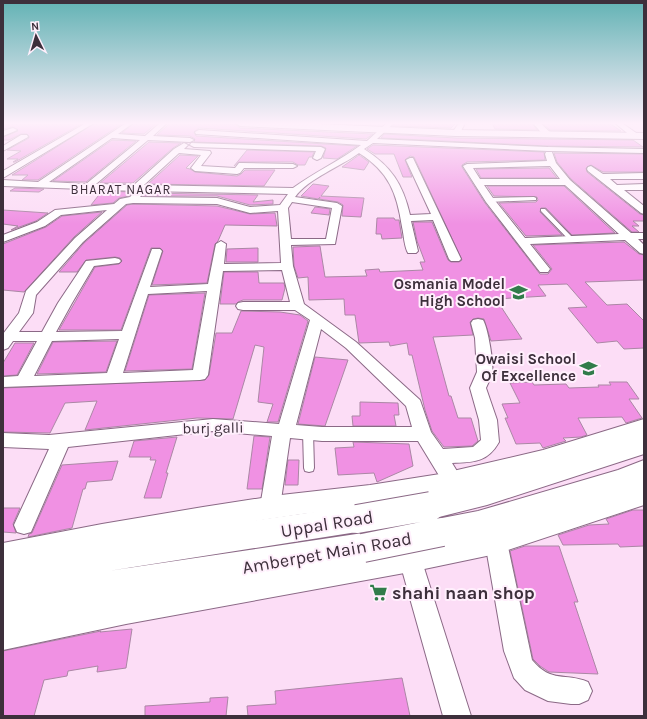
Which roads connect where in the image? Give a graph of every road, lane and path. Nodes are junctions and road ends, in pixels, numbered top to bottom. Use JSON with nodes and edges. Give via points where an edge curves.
{"nodes":[{"id":1,"x":34,"y":157,"type":"edge"},
{"id":2,"x":80,"y":157,"type":"edge"},
{"id":3,"x":125,"y":157,"type":"edge"},
{"id":4,"x":171,"y":157,"type":"edge"},
{"id":5,"x":204,"y":157,"type":"edge"},
{"id":6,"x":314,"y":157,"type":"edge"},
{"id":7,"x":350,"y":157,"type":"edge"},
{"id":8,"x":373,"y":157,"type":"edge"},
{"id":9,"x":550,"y":157,"type":"edge"},
{"id":10,"x":345,"y":160,"type":"junction"},
{"id":11,"x":410,"y":160,"type":"dead end"},
{"id":12,"x":552,"y":163,"type":"junction"},
{"id":13,"x":591,"y":169,"type":"dead end"},
{"id":14,"x":298,"y":172,"type":"junction"},
{"id":15,"x":278,"y":173,"type":"dead end"},
{"id":16,"x":3,"y":175,"type":"edge"},
{"id":17,"x":601,"y":176,"type":"junction"},
{"id":18,"x":644,"y":176,"type":"edge"},
{"id":19,"x":313,"y":178,"type":"junction"},
{"id":20,"x":211,"y":179,"type":"junction"},
{"id":21,"x":478,"y":182,"type":"junction"},
{"id":22,"x":567,"y":182,"type":"junction"},
{"id":23,"x":3,"y":183,"type":"edge"},
{"id":24,"x":39,"y":185,"type":"junction"},
{"id":25,"x":88,"y":187,"type":"junction"},
{"id":26,"x":644,"y":187,"type":"edge"},
{"id":27,"x":140,"y":188,"type":"junction"},
{"id":28,"x":615,"y":188,"type":"junction"},
{"id":29,"x":289,"y":199,"type":"junction"},
{"id":30,"x":629,"y":199,"type":"junction"},
{"id":31,"x":644,"y":199,"type":"edge"},
{"id":32,"x":133,"y":200,"type":"junction"},
{"id":33,"x":489,"y":200,"type":"junction"},
{"id":34,"x":534,"y":200,"type":"dead end"},
{"id":35,"x":119,"y":206,"type":"junction"},
{"id":36,"x":543,"y":210,"type":"dead end"},
{"id":37,"x":644,"y":211,"type":"edge"},
{"id":38,"x":437,"y":217,"type":"junction"},
{"id":39,"x":405,"y":218,"type":"junction"},
{"id":40,"x":644,"y":236,"type":"edge"},
{"id":41,"x":627,"y":237,"type":"junction"},
{"id":42,"x":3,"y":239,"type":"edge"},
{"id":43,"x":571,"y":239,"type":"junction"},
{"id":44,"x":522,"y":241,"type":"junction"},
{"id":45,"x":286,"y":242,"type":"junction"},
{"id":46,"x":221,"y":244,"type":"dead end"},
{"id":47,"x":156,"y":251,"type":"dead end"},
{"id":48,"x":412,"y":251,"type":"dead end"},
{"id":49,"x":644,"y":251,"type":"edge"},
{"id":50,"x":455,"y":259,"type":"dead end"},
{"id":51,"x":115,"y":261,"type":"dead end"},
{"id":52,"x":287,"y":266,"type":"junction"},
{"id":53,"x":217,"y":268,"type":"junction"},
{"id":54,"x":544,"y":269,"type":"dead end"},
{"id":55,"x":214,"y":287,"type":"junction"},
{"id":56,"x":142,"y":291,"type":"junction"},
{"id":57,"x":243,"y":306,"type":"dead end"},
{"id":58,"x":298,"y":306,"type":"junction"},
{"id":59,"x":317,"y":319,"type":"junction"},
{"id":60,"x":478,"y":323,"type":"dead end"},
{"id":61,"x":128,"y":335,"type":"junction"},
{"id":62,"x":47,"y":337,"type":"junction"},
{"id":63,"x":6,"y":341,"type":"edge"},
{"id":64,"x":113,"y":378,"type":"junction"},
{"id":65,"x":23,"y":381,"type":"junction"},
{"id":66,"x":3,"y":382,"type":"edge"},
{"id":67,"x":644,"y":427,"type":"edge"},
{"id":68,"x":284,"y":430,"type":"junction"},
{"id":69,"x":308,"y":432,"type":"junction"},
{"id":70,"x":423,"y":434,"type":"junction"},
{"id":71,"x":3,"y":440,"type":"edge"},
{"id":72,"x":62,"y":441,"type":"junction"},
{"id":73,"x":644,"y":444,"type":"edge"},
{"id":74,"x":437,"y":457,"type":"junction"},
{"id":75,"x":309,"y":468,"type":"dead end"},
{"id":76,"x":644,"y":471,"type":"edge"},
{"id":77,"x":453,"y":481,"type":"junction"},
{"id":78,"x":392,"y":492,"type":"junction"},
{"id":79,"x":644,"y":494,"type":"edge"},
{"id":80,"x":270,"y":507,"type":"junction"},
{"id":81,"x":437,"y":519,"type":"junction"},
{"id":82,"x":24,"y":524,"type":"dead end"},
{"id":83,"x":496,"y":542,"type":"junction"},
{"id":84,"x":3,"y":556,"type":"edge"},
{"id":85,"x":410,"y":559,"type":"junction"},
{"id":86,"x":3,"y":576,"type":"edge"},
{"id":87,"x":3,"y":609,"type":"edge"},
{"id":88,"x":3,"y":634,"type":"edge"},
{"id":89,"x":579,"y":691,"type":"dead end"},
{"id":90,"x":457,"y":716,"type":"edge"}],
"edges":[{"from":1,"to":16,"type":"street"},
{"from":2,"to":24,"type":"street"},
{"from":3,"to":25,"type":"street"},
{"from":4,"to":27,"type":"street"},
{"from":5,"to":20,"type":"street","via":[[195,168]]},
{"from":6,"to":10,"type":"street"},
{"from":7,"to":10,"type":"street"},
{"from":8,"to":39,"type":"street","via":[[394,180],[403,201]]},
{"from":9,"to":12,"type":"street"},
{"from":10,"to":19,"type":"street"},
{"from":11,"to":38,"type":"street"},
{"from":12,"to":21,"type":"street","via":[[467,166]]},
{"from":12,"to":22,"type":"street"},
{"from":13,"to":17,"type":"street"},
{"from":14,"to":15,"type":"street"},
{"from":14,"to":19,"type":"street"},
{"from":14,"to":20,"type":"street","via":[[242,165],[237,171]]},
{"from":17,"to":18,"type":"street"},
{"from":17,"to":28,"type":"street"},
{"from":19,"to":29,"type":"street"},
{"from":20,"to":27,"type":"street"},
{"from":20,"to":29,"type":"street"},
{"from":21,"to":22,"type":"street"},
{"from":21,"to":33,"type":"street"},
{"from":22,"to":41,"type":"street"},
{"from":23,"to":24,"type":"street"},
{"from":24,"to":25,"type":"street"},
{"from":25,"to":27,"type":"street"},
{"from":26,"to":28,"type":"street"},
{"from":27,"to":32,"type":"street"},
{"from":28,"to":30,"type":"street"},
{"from":29,"to":32,"type":"street","via":[[250,210],[217,201]]},
{"from":29,"to":45,"type":"street"},
{"from":29,"to":45,"type":"street","via":[[337,206],[332,242]]},
{"from":30,"to":31,"type":"street"},
{"from":30,"to":37,"type":"street"},
{"from":32,"to":35,"type":"street","via":[[123,201]]},
{"from":33,"to":34,"type":"lane"},
{"from":33,"to":44,"type":"street"},
{"from":35,"to":42,"type":"street","via":[[58,212],[41,224]]},
{"from":35,"to":63,"type":"street","via":[[79,240],[30,294],[26,313]]},
{"from":36,"to":43,"type":"lane"},
{"from":38,"to":39,"type":"street"},
{"from":38,"to":50,"type":"street"},
{"from":39,"to":48,"type":"street"},
{"from":40,"to":41,"type":"street"},
{"from":41,"to":43,"type":"street"},
{"from":41,"to":49,"type":"street"},
{"from":43,"to":44,"type":"street"},
{"from":44,"to":54,"type":"street"},
{"from":45,"to":52,"type":"street"},
{"from":46,"to":53,"type":"street"},
{"from":47,"to":56,"type":"street"},
{"from":51,"to":62,"type":"street","via":[[90,262]]},
{"from":52,"to":53,"type":"street"},
{"from":52,"to":58,"type":"street"},
{"from":53,"to":55,"type":"street"},
{"from":55,"to":56,"type":"street"},
{"from":55,"to":64,"type":"street","via":[[200,375]]},
{"from":56,"to":61,"type":"street"},
{"from":57,"to":58,"type":"street"},
{"from":58,"to":59,"type":"street"},
{"from":59,"to":68,"type":"street"},
{"from":59,"to":70,"type":"street","via":[[351,345],[414,404]]},
{"from":60,"to":74,"type":"street","via":[[485,372],[478,388],[488,420],[490,442],[478,454]]},
{"from":61,"to":62,"type":"street"},
{"from":61,"to":64,"type":"street"},
{"from":62,"to":63,"type":"street"},
{"from":62,"to":65,"type":"street"},
{"from":64,"to":65,"type":"street"},
{"from":65,"to":66,"type":"street"},
{"from":67,"to":77,"type":"street","via":[[600,443]]},
{"from":68,"to":69,"type":"street","name":"burj galli"},
{"from":68,"to":72,"type":"street","name":"burj galli","via":[[213,425]]},
{"from":68,"to":80,"type":"street"},
{"from":69,"to":70,"type":"street","name":"burj galli"},
{"from":69,"to":75,"type":"lane"},
{"from":70,"to":74,"type":"street"},
{"from":71,"to":72,"type":"street","name":"burj galli"},
{"from":72,"to":82,"type":"street"},
{"from":73,"to":81,"type":"highway","name":"Uppal Road","via":[[487,493]]},
{"from":74,"to":77,"type":"street"},
{"from":76,"to":81,"type":"highway","name":"Amberpet Main Road","via":[[625,480],[486,522]]},
{"from":77,"to":78,"type":"street"},
{"from":78,"to":80,"type":"street"},
{"from":78,"to":85,"type":"street"},
{"from":79,"to":83,"type":"street"},
{"from":80,"to":84,"type":"street"},
{"from":81,"to":86,"type":"highway","name":"Uppal Road","bridge":true,"via":[[398,513],[121,554]]},
{"from":81,"to":87,"type":"highway","name":"Amberpet Main Road","bridge":true,"via":[[396,542],[76,593]]},
{"from":83,"to":85,"type":"street"},
{"from":83,"to":89,"type":"street","via":[[522,668],[535,682],[553,690]]},
{"from":85,"to":88,"type":"street","via":[[126,609]]},
{"from":85,"to":90,"type":"street"}]}
